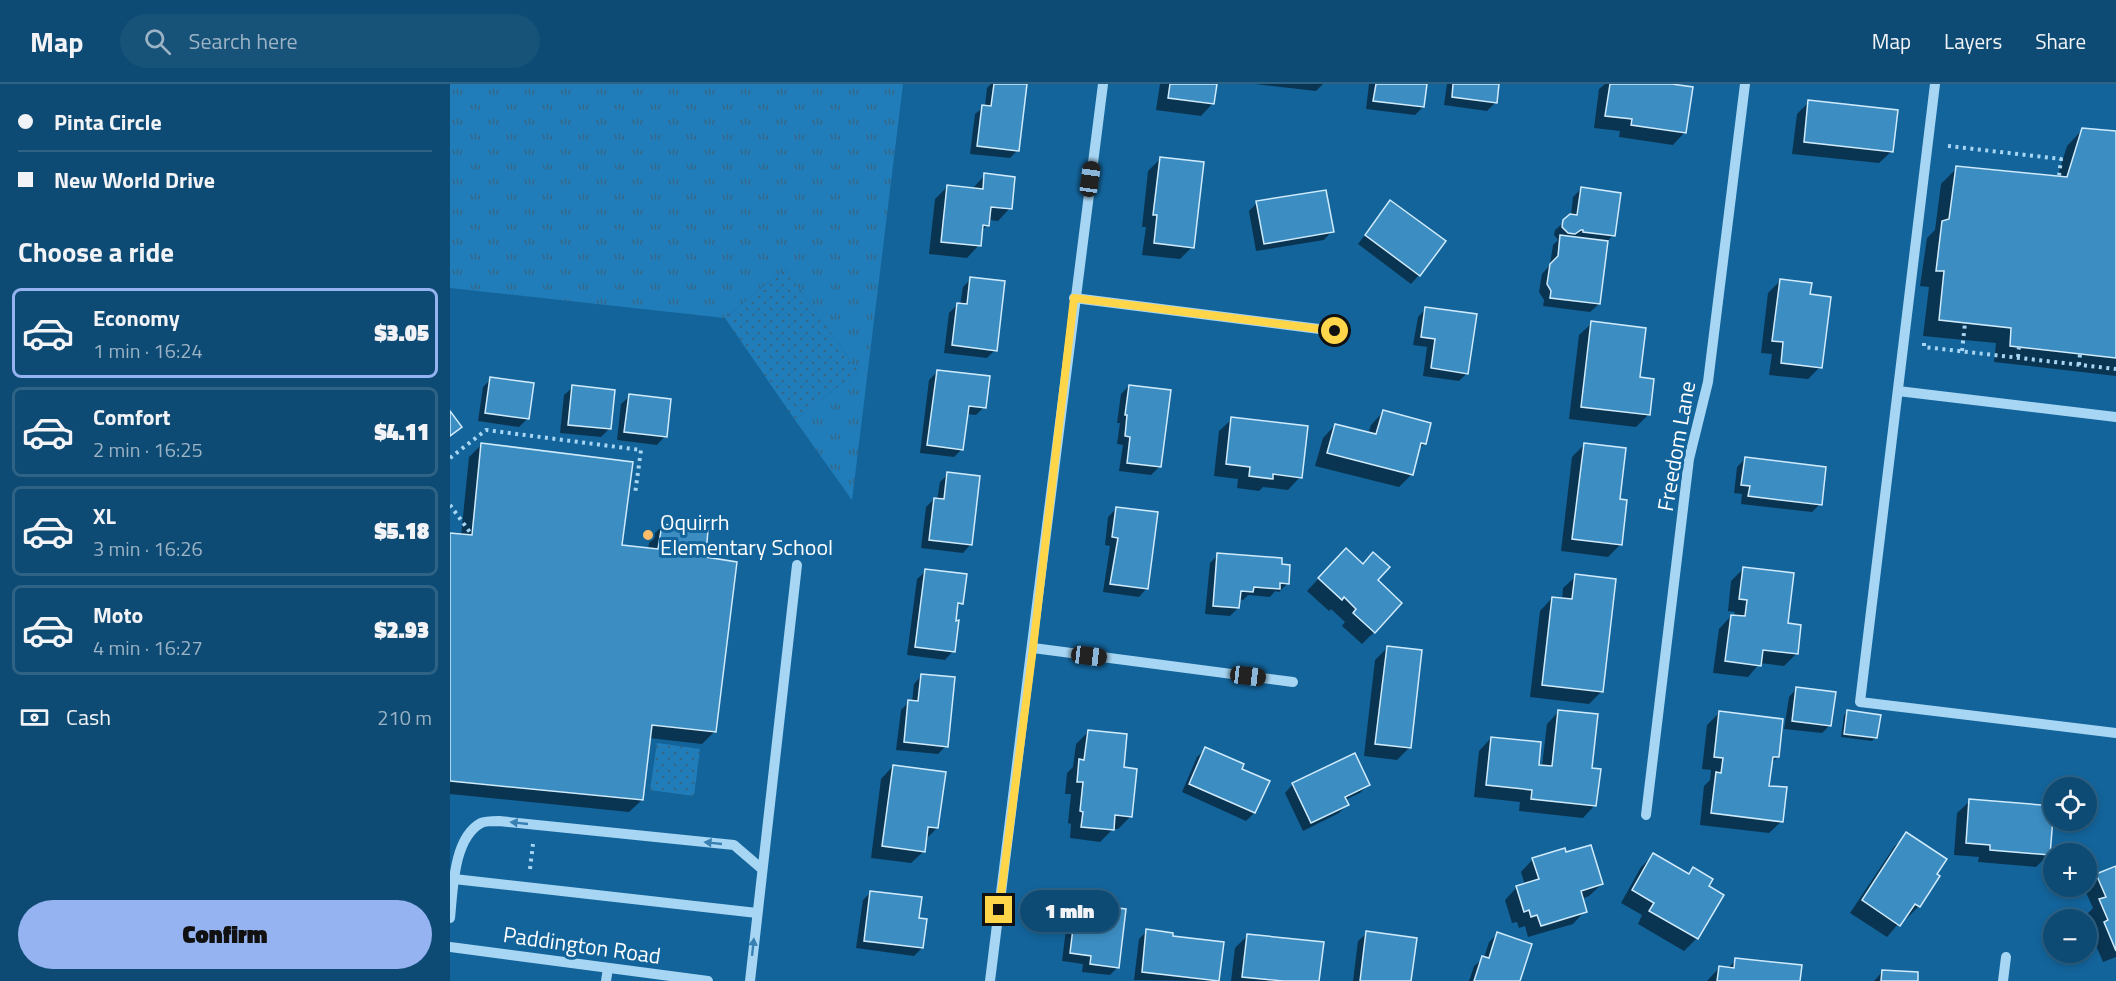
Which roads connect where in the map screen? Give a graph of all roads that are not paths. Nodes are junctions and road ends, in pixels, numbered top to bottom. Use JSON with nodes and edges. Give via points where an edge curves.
{"nodes":[{"id":1,"x":1102,"y":84,"type":"edge"},
{"id":2,"x":1745,"y":84,"type":"edge"},
{"id":3,"x":1935,"y":84,"type":"edge"},
{"id":4,"x":1074,"y":298,"type":"junction"},
{"id":5,"x":1335,"y":331,"type":"dead end"},
{"id":6,"x":1898,"y":391,"type":"junction"},
{"id":7,"x":2116,"y":417,"type":"edge"},
{"id":8,"x":797,"y":565,"type":"dead end"},
{"id":9,"x":1033,"y":648,"type":"junction"},
{"id":10,"x":1293,"y":682,"type":"dead end"},
{"id":11,"x":2116,"y":733,"type":"edge"},
{"id":12,"x":1646,"y":815,"type":"dead end"},
{"id":13,"x":762,"y":869,"type":"junction"},
{"id":14,"x":454,"y":879,"type":"junction"},
{"id":15,"x":757,"y":913,"type":"junction"},
{"id":16,"x":450,"y":918,"type":"edge"},
{"id":17,"x":450,"y":947,"type":"edge"},
{"id":18,"x":2006,"y":957,"type":"dead end"},
{"id":19,"x":608,"y":968,"type":"junction"},
{"id":20,"x":606,"y":981,"type":"edge"},
{"id":21,"x":708,"y":981,"type":"edge"},
{"id":22,"x":750,"y":981,"type":"edge"},
{"id":23,"x":990,"y":981,"type":"edge"},
{"id":24,"x":2003,"y":981,"type":"edge"}],
"edges":[{"from":1,"to":4,"type":"street"},
{"from":2,"to":12,"type":"street","name":"Freedom Lane","via":[[1707,382],[1689,459]]},
{"from":3,"to":6,"type":"street"},
{"from":4,"to":5,"type":"street"},
{"from":4,"to":9,"type":"street"},
{"from":6,"to":7,"type":"street"},
{"from":6,"to":11,"type":"street","via":[[1860,702]]},
{"from":8,"to":13,"type":"street"},
{"from":9,"to":10,"type":"street"},
{"from":9,"to":23,"type":"street"},
{"from":13,"to":14,"type":"street","one_way":true,"via":[[734,845],[499,821],[481,823],[468,835],[456,862]]},
{"from":13,"to":15,"type":"street"},
{"from":14,"to":15,"type":"street"},
{"from":14,"to":16,"type":"street"},
{"from":22,"to":15,"type":"street","one_way":true},
{"from":17,"to":19,"type":"street","name":"Paddington Road"},
{"from":18,"to":24,"type":"street"},
{"from":19,"to":20,"type":"street"},
{"from":19,"to":21,"type":"street","name":"Paddington Road"}]}
